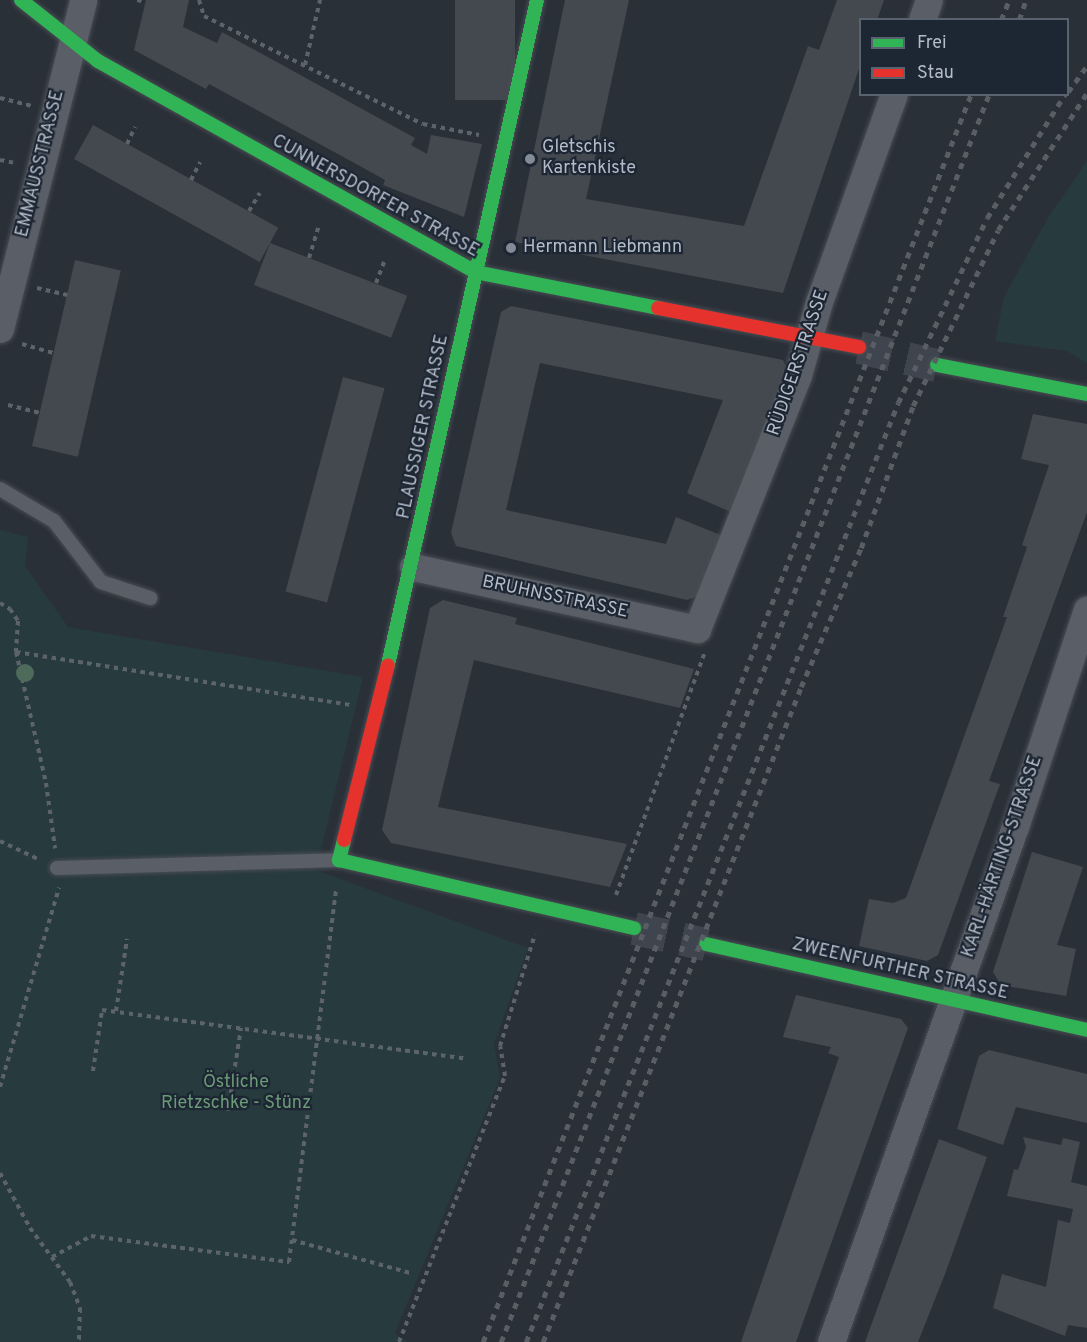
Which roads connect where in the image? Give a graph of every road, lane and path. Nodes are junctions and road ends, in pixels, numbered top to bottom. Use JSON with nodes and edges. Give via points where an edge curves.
{"nodes":[{"id":1,"x":21,"y":0,"type":"edge"},
{"id":2,"x":83,"y":0,"type":"edge"},
{"id":3,"x":137,"y":0,"type":"edge"},
{"id":4,"x":199,"y":0,"type":"edge"},
{"id":5,"x":320,"y":0,"type":"edge"},
{"id":6,"x":537,"y":0,"type":"edge"},
{"id":7,"x":929,"y":0,"type":"edge"},
{"id":8,"x":146,"y":2,"type":"dead end"},
{"id":9,"x":923,"y":18,"type":"edge"},
{"id":10,"x":73,"y":45,"type":"junction"},
{"id":11,"x":305,"y":65,"type":"junction"},
{"id":12,"x":893,"y":96,"type":"edge"},
{"id":13,"x":0,"y":98,"type":"edge"},
{"id":14,"x":33,"y":106,"type":"dead end"},
{"id":15,"x":135,"y":127,"type":"dead end"},
{"id":16,"x":484,"y":136,"type":"dead end"},
{"id":17,"x":127,"y":144,"type":"dead end"},
{"id":18,"x":0,"y":160,"type":"edge"},
{"id":19,"x":200,"y":162,"type":"dead end"},
{"id":20,"x":19,"y":164,"type":"dead end"},
{"id":21,"x":191,"y":180,"type":"dead end"},
{"id":22,"x":260,"y":193,"type":"dead end"},
{"id":23,"x":249,"y":211,"type":"dead end"},
{"id":24,"x":319,"y":225,"type":"dead end"},
{"id":25,"x":309,"y":258,"type":"dead end"},
{"id":26,"x":385,"y":260,"type":"dead end"},
{"id":27,"x":475,"y":272,"type":"junction"},
{"id":28,"x":376,"y":283,"type":"dead end"},
{"id":29,"x":37,"y":288,"type":"dead end"},
{"id":30,"x":67,"y":295,"type":"dead end"},
{"id":31,"x":0,"y":329,"type":"edge"},
{"id":32,"x":810,"y":335,"type":"junction"},
{"id":33,"x":22,"y":344,"type":"dead end"},
{"id":34,"x":859,"y":347,"type":"tunnel mouth"},
{"id":35,"x":53,"y":352,"type":"dead end"},
{"id":36,"x":937,"y":365,"type":"tunnel mouth"},
{"id":37,"x":1087,"y":394,"type":"edge"},
{"id":38,"x":8,"y":405,"type":"dead end"},
{"id":39,"x":39,"y":412,"type":"dead end"},
{"id":40,"x":0,"y":489,"type":"edge"},
{"id":41,"x":413,"y":567,"type":"junction"},
{"id":42,"x":150,"y":598,"type":"dead end"},
{"id":43,"x":0,"y":603,"type":"edge"},
{"id":44,"x":1087,"y":609,"type":"edge"},
{"id":45,"x":697,"y":629,"type":"junction"},
{"id":46,"x":16,"y":652,"type":"junction"},
{"id":47,"x":376,"y":709,"type":"junction"},
{"id":48,"x":0,"y":841,"type":"edge"},
{"id":49,"x":339,"y":860,"type":"junction"},
{"id":50,"x":57,"y":868,"type":"junction"},
{"id":51,"x":544,"y":907,"type":"junction"},
{"id":52,"x":607,"y":921,"type":"junction"},
{"id":53,"x":634,"y":928,"type":"tunnel mouth"},
{"id":54,"x":127,"y":939,"type":"dead end"},
{"id":55,"x":706,"y":944,"type":"tunnel mouth"},
{"id":56,"x":952,"y":1001,"type":"junction"},
{"id":57,"x":116,"y":1011,"type":"junction"},
{"id":58,"x":241,"y":1028,"type":"junction"},
{"id":59,"x":1087,"y":1030,"type":"edge"},
{"id":60,"x":317,"y":1039,"type":"junction"},
{"id":61,"x":467,"y":1059,"type":"dead end"},
{"id":62,"x":93,"y":1071,"type":"dead end"},
{"id":63,"x":0,"y":1087,"type":"edge"},
{"id":64,"x":228,"y":1111,"type":"dead end"},
{"id":65,"x":0,"y":1173,"type":"edge"},
{"id":66,"x":292,"y":1240,"type":"junction"},
{"id":67,"x":52,"y":1257,"type":"junction"},
{"id":68,"x":410,"y":1273,"type":"dead end"},
{"id":69,"x":79,"y":1342,"type":"edge"},
{"id":70,"x":399,"y":1342,"type":"edge"},
{"id":71,"x":831,"y":1342,"type":"edge"}],
"edges":[{"from":1,"to":10,"type":"street","name":"CUNNERSDORFER STRASSE"},
{"from":2,"to":10,"type":"street","name":"EMMAUSSTRASSE"},
{"from":3,"to":8,"type":"path"},
{"from":4,"to":11,"type":"path","via":[[204,16]]},
{"from":5,"to":11,"type":"path"},
{"from":6,"to":27,"type":"street","name":"PLAUSSIGER STRASSE"},
{"from":7,"to":9,"type":"street"},
{"from":10,"to":27,"type":"street","name":"CUNNERSDORFER STRASSE"},
{"from":10,"to":31,"type":"street","name":"EMMAUSSTRASSE"},
{"from":11,"to":16,"type":"path","via":[[423,124]]},
{"from":12,"to":32,"type":"street","name":"RÜDIGERSTRASSE"},
{"from":13,"to":14,"type":"path"},
{"from":15,"to":17,"type":"path"},
{"from":18,"to":20,"type":"path"},
{"from":19,"to":21,"type":"path"},
{"from":22,"to":23,"type":"path"},
{"from":24,"to":25,"type":"path"},
{"from":26,"to":28,"type":"path"},
{"from":27,"to":32,"type":"street","name":"CUNNERSDORFER STRASSE"},
{"from":27,"to":41,"type":"street","name":"PLAUSSIGER STRASSE"},
{"from":29,"to":30,"type":"path"},
{"from":32,"to":34,"type":"street","name":"CUNNERSDORFER STRASSE"},
{"from":32,"to":45,"type":"street","name":"RÜDIGERSTRASSE","via":[[798,375]]},
{"from":33,"to":35,"type":"path"},
{"from":36,"to":37,"type":"street"},
{"from":38,"to":39,"type":"path"},
{"from":40,"to":42,"type":"lane","via":[[54,521],[101,582]]},
{"from":41,"to":45,"type":"street","name":"BRUHNSSTRASSE"},
{"from":41,"to":47,"type":"street","name":"PLAUSSIGER STRASSE"},
{"from":43,"to":46,"type":"path","via":[[18,621]]},
{"from":44,"to":56,"type":"street","name":"KARL-HÄRTING-STRASSE"},
{"from":45,"to":52,"type":"path","via":[[704,638],[704,654]]},
{"from":46,"to":47,"type":"path"},
{"from":46,"to":50,"type":"path","via":[[46,783]]},
{"from":47,"to":49,"type":"street","name":"PLAUSSIGER STRASSE"},
{"from":48,"to":50,"type":"path"},
{"from":49,"to":50,"type":"lane"},
{"from":49,"to":51,"type":"street"},
{"from":49,"to":60,"type":"path"},
{"from":50,"to":63,"type":"path","via":[[59,890]]},
{"from":51,"to":52,"type":"street"},
{"from":51,"to":70,"type":"path","via":[[500,1046],[505,1076]]},
{"from":52,"to":53,"type":"street"},
{"from":54,"to":57,"type":"path"},
{"from":55,"to":56,"type":"street","name":"ZWEENFURTHER STRASSE"},
{"from":56,"to":59,"type":"street","name":"ZWEENFURTHER STRASSE"},
{"from":56,"to":71,"type":"street","name":"KARL-HÄRTING-STRASSE"},
{"from":57,"to":58,"type":"path"},
{"from":57,"to":62,"type":"path","via":[[102,1010]]},
{"from":58,"to":60,"type":"path"},
{"from":58,"to":64,"type":"path"},
{"from":60,"to":61,"type":"path"},
{"from":60,"to":66,"type":"path"},
{"from":65,"to":67,"type":"path","via":[[30,1228]]},
{"from":66,"to":67,"type":"path","via":[[290,1262],[92,1236]]},
{"from":66,"to":68,"type":"path"},
{"from":67,"to":69,"type":"path","via":[[70,1282],[80,1308]]}]}
